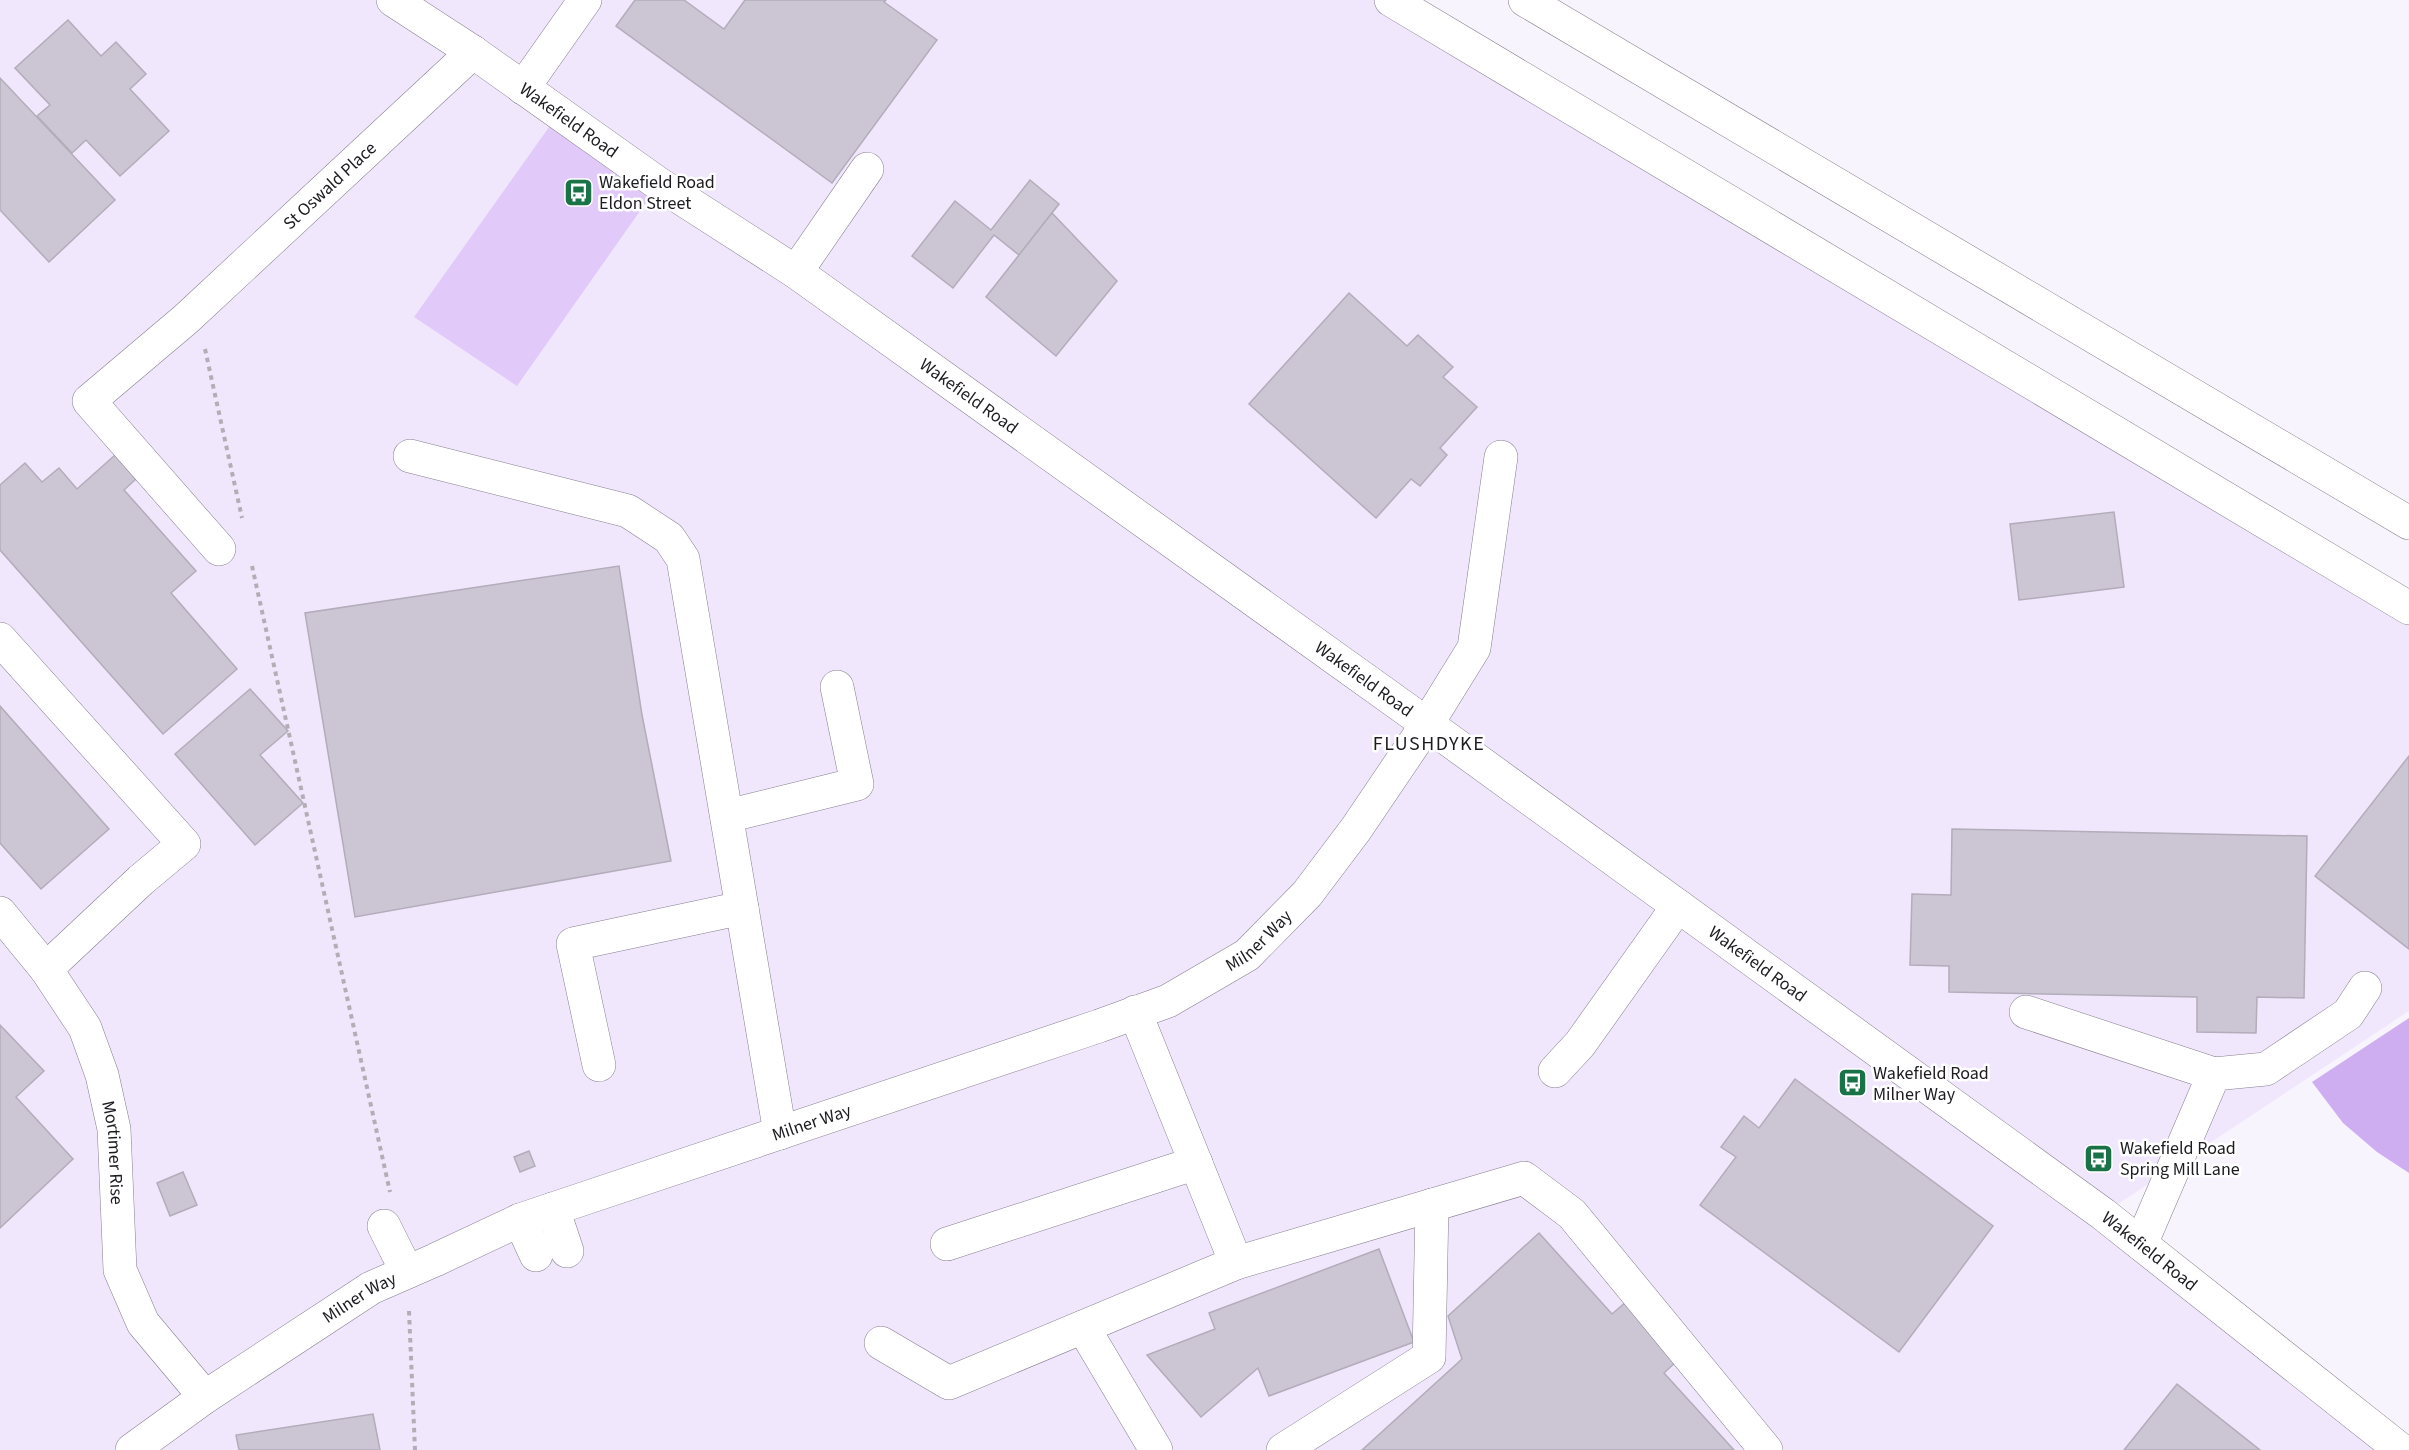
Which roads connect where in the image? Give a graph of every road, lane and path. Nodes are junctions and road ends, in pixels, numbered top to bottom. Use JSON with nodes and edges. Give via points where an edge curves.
{"nodes":[{"id":1,"x":393,"y":0,"type":"edge"},
{"id":2,"x":585,"y":0,"type":"edge"},
{"id":3,"x":1391,"y":0,"type":"edge"},
{"id":4,"x":1526,"y":0,"type":"edge"},
{"id":5,"x":473,"y":52,"type":"junction"},
{"id":6,"x":523,"y":88,"type":"junction"},
{"id":7,"x":867,"y":169,"type":"dead end"},
{"id":8,"x":796,"y":272,"type":"junction"},
{"id":9,"x":186,"y":319,"type":"junction"},
{"id":10,"x":410,"y":456,"type":"dead end"},
{"id":11,"x":1502,"y":457,"type":"dead end"},
{"id":12,"x":2409,"y":523,"type":"edge"},
{"id":13,"x":243,"y":524,"type":"dead end"},
{"id":14,"x":219,"y":549,"type":"dead end"},
{"id":15,"x":250,"y":558,"type":"dead end"},
{"id":16,"x":2409,"y":608,"type":"edge"},
{"id":17,"x":0,"y":639,"type":"edge"},
{"id":18,"x":837,"y":687,"type":"dead end"},
{"id":19,"x":1427,"y":724,"type":"junction"},
{"id":20,"x":727,"y":816,"type":"junction"},
{"id":21,"x":1678,"y":906,"type":"junction"},
{"id":22,"x":742,"y":908,"type":"junction"},
{"id":23,"x":0,"y":913,"type":"edge"},
{"id":24,"x":46,"y":969,"type":"junction"},
{"id":25,"x":2365,"y":988,"type":"dead end"},
{"id":26,"x":1134,"y":1012,"type":"junction"},
{"id":27,"x":2026,"y":1012,"type":"dead end"},
{"id":28,"x":599,"y":1065,"type":"dead end"},
{"id":29,"x":1555,"y":1071,"type":"dead end"},
{"id":30,"x":2214,"y":1074,"type":"junction"},
{"id":31,"x":780,"y":1133,"type":"junction"},
{"id":32,"x":1196,"y":1162,"type":"junction"},
{"id":33,"x":1432,"y":1205,"type":"junction"},
{"id":34,"x":553,"y":1209,"type":"junction"},
{"id":35,"x":388,"y":1214,"type":"joint"},
{"id":36,"x":520,"y":1220,"type":"junction"},
{"id":37,"x":947,"y":1244,"type":"dead end"},
{"id":38,"x":2141,"y":1244,"type":"junction"},
{"id":39,"x":1236,"y":1263,"type":"junction"},
{"id":40,"x":407,"y":1272,"type":"junction"},
{"id":41,"x":1083,"y":1328,"type":"junction"},
{"id":42,"x":880,"y":1343,"type":"dead end"},
{"id":43,"x":206,"y":1397,"type":"junction"},
{"id":44,"x":132,"y":1450,"type":"edge"},
{"id":45,"x":415,"y":1450,"type":"edge"},
{"id":46,"x":1156,"y":1450,"type":"edge"},
{"id":47,"x":1282,"y":1450,"type":"edge"},
{"id":48,"x":1766,"y":1450,"type":"edge"},
{"id":49,"x":2401,"y":1450,"type":"edge"}],
"edges":[{"from":1,"to":5,"type":"main road","name":"Wakefield Road"},
{"from":2,"to":6,"type":"main road"},
{"from":3,"to":16,"type":"main road"},
{"from":4,"to":12,"type":"main road"},
{"from":5,"to":6,"type":"main road","name":"Wakefield Road"},
{"from":5,"to":9,"type":"main road","name":"St Oswald Place"},
{"from":6,"to":8,"type":"main road","name":"Wakefield Road","via":[[659,184]]},
{"from":7,"to":8,"type":"main road"},
{"from":8,"to":19,"type":"main road","name":"Wakefield Road"},
{"from":9,"to":13,"type":"path","via":[[202,336]]},
{"from":9,"to":14,"type":"main road","name":"St Oswald Place","via":[[89,401]]},
{"from":10,"to":20,"type":"main road","via":[[628,511],[669,538],[682,559]]},
{"from":11,"to":19,"type":"main road","name":"Milner Way","via":[[1474,648]]},
{"from":15,"to":35,"type":"path"},
{"from":17,"to":24,"type":"main road","via":[[184,844]]},
{"from":18,"to":20,"type":"main road","via":[[857,784]]},
{"from":19,"to":21,"type":"main road","name":"Wakefield Road"},
{"from":19,"to":26,"type":"main road","name":"Milner Way","via":[[1356,829],[1306,894],[1247,955],[1168,1001]]},
{"from":20,"to":22,"type":"main road"},
{"from":21,"to":29,"type":"main road","via":[[1580,1044]]},
{"from":21,"to":38,"type":"main road","name":"Wakefield Road"},
{"from":22,"to":28,"type":"main road","via":[[573,944]]},
{"from":22,"to":31,"type":"main road"},
{"from":23,"to":24,"type":"main road","name":"Mortimer Rise"},
{"from":24,"to":43,"type":"main road","name":"Mortimer Rise","via":[[85,1028],[102,1075],[114,1129],[120,1270],[143,1323]]},
{"from":25,"to":30,"type":"main road","via":[[2348,1014],[2266,1069]]},
{"from":26,"to":31,"type":"main road","name":"Milner Way"},
{"from":26,"to":32,"type":"main road"},
{"from":27,"to":30,"type":"main road"},
{"from":30,"to":38,"type":"main road"},
{"from":31,"to":34,"type":"main road","name":"Milner Way"},
{"from":32,"to":37,"type":"main road"},
{"from":32,"to":39,"type":"main road"},
{"from":33,"to":39,"type":"main road"},
{"from":33,"to":47,"type":"main road","via":[[1429,1357]]},
{"from":33,"to":48,"type":"main road","via":[[1524,1178],[1572,1214]]},
{"from":34,"to":36,"type":"main road","name":"Milner Way"},
{"from":34,"to":36,"type":"main road","via":[[551,1253]]},
{"from":35,"to":40,"type":"main road"},
{"from":36,"to":40,"type":"main road","name":"Milner Way"},
{"from":38,"to":49,"type":"main road","name":"Wakefield Road"},
{"from":39,"to":41,"type":"main road"},
{"from":40,"to":43,"type":"main road","name":"Milner Way","via":[[371,1288]]},
{"from":40,"to":45,"type":"path"},
{"from":41,"to":42,"type":"main road","via":[[949,1383]]},
{"from":41,"to":46,"type":"main road"},
{"from":43,"to":44,"type":"main road","name":"Milner Way"}]}
